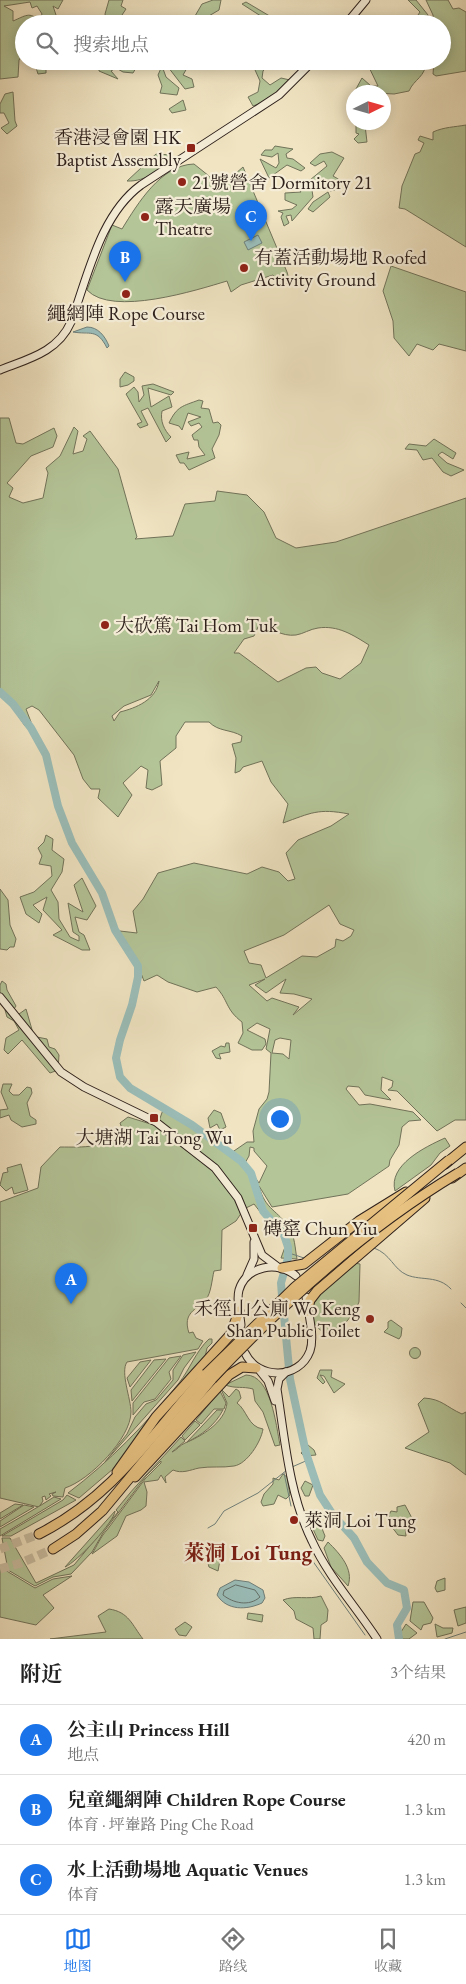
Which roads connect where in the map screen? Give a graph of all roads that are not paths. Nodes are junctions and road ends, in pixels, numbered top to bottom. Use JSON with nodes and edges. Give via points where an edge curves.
{"nodes":[{"id":1,"x":366,"y":0,"type":"edge"},
{"id":2,"x":354,"y":15,"type":"edge"},
{"id":3,"x":304,"y":70,"type":"edge"},
{"id":4,"x":0,"y":370,"type":"edge"},
{"id":5,"x":0,"y":997,"type":"edge"},
{"id":6,"x":466,"y":1147,"type":"edge"},
{"id":7,"x":449,"y":1160,"type":"junction"},
{"id":8,"x":462,"y":1170,"type":"edge"},
{"id":9,"x":254,"y":1239,"type":"junction"},
{"id":10,"x":284,"y":1269,"type":"junction"},
{"id":11,"x":246,"y":1278,"type":"junction"},
{"id":12,"x":306,"y":1297,"type":"dead end"},
{"id":13,"x":239,"y":1311,"type":"junction"},
{"id":14,"x":307,"y":1311,"type":"junction"},
{"id":15,"x":241,"y":1325,"type":"dead end"},
{"id":16,"x":245,"y":1353,"type":"dead end"},
{"id":17,"x":258,"y":1369,"type":"junction"},
{"id":18,"x":281,"y":1375,"type":"junction"},
{"id":19,"x":209,"y":1377,"type":"junction"},
{"id":20,"x":281,"y":1418,"type":"junction"},
{"id":21,"x":120,"y":1490,"type":"junction"},
{"id":22,"x":100,"y":1494,"type":"junction"},
{"id":23,"x":39,"y":1534,"type":"tunnel mouth"},
{"id":24,"x":53,"y":1549,"type":"tunnel mouth"},
{"id":25,"x":377,"y":1639,"type":"edge"}],
"edges":[{"from":1,"to":2,"type":"main road"},
{"from":3,"to":4,"type":"main road","via":[[279,95],[126,197],[106,226],[64,336],[47,351]]},
{"from":5,"to":9,"type":"main road","via":[[61,1072],[84,1087],[156,1122],[214,1168],[238,1198]]},
{"from":6,"to":7,"type":"highway"},
{"from":7,"to":10,"type":"highway","bridge":true,"via":[[355,1224],[309,1261]]},
{"from":7,"to":19,"type":"highway","bridge":true,"via":[[295,1287]]},
{"from":8,"to":14,"type":"highway","bridge":true,"via":[[314,1294]]},
{"from":8,"to":19,"type":"highway","bridge":true,"via":[[398,1212],[325,1270]]},
{"from":9,"to":10,"type":"main road","via":[[262,1255]]},
{"from":9,"to":11,"type":"main road","via":[[254,1259]]},
{"from":10,"to":11,"type":"main road","via":[[256,1270]]},
{"from":11,"to":13,"type":"main road","via":[[238,1295]]},
{"from":12,"to":14,"type":"main road"},
{"from":13,"to":15,"type":"main road"},
{"from":13,"to":22,"type":"highway","via":[[231,1334],[156,1417]]},
{"from":14,"to":18,"type":"main road","via":[[311,1344],[305,1360]]},
{"from":16,"to":17,"type":"main road"},
{"from":17,"to":18,"type":"main road"},
{"from":17,"to":20,"type":"main road","via":[[268,1381]]},
{"from":17,"to":21,"type":"highway","via":[[242,1367],[229,1375],[145,1468]]},
{"from":18,"to":20,"type":"main road","via":[[277,1389]]},
{"from":19,"to":21,"type":"highway"},
{"from":19,"to":22,"type":"highway"},
{"from":20,"to":25,"type":"main road","via":[[299,1511],[328,1567]]},
{"from":21,"to":24,"type":"highway","via":[[84,1528]]},
{"from":22,"to":23,"type":"highway"}]}
